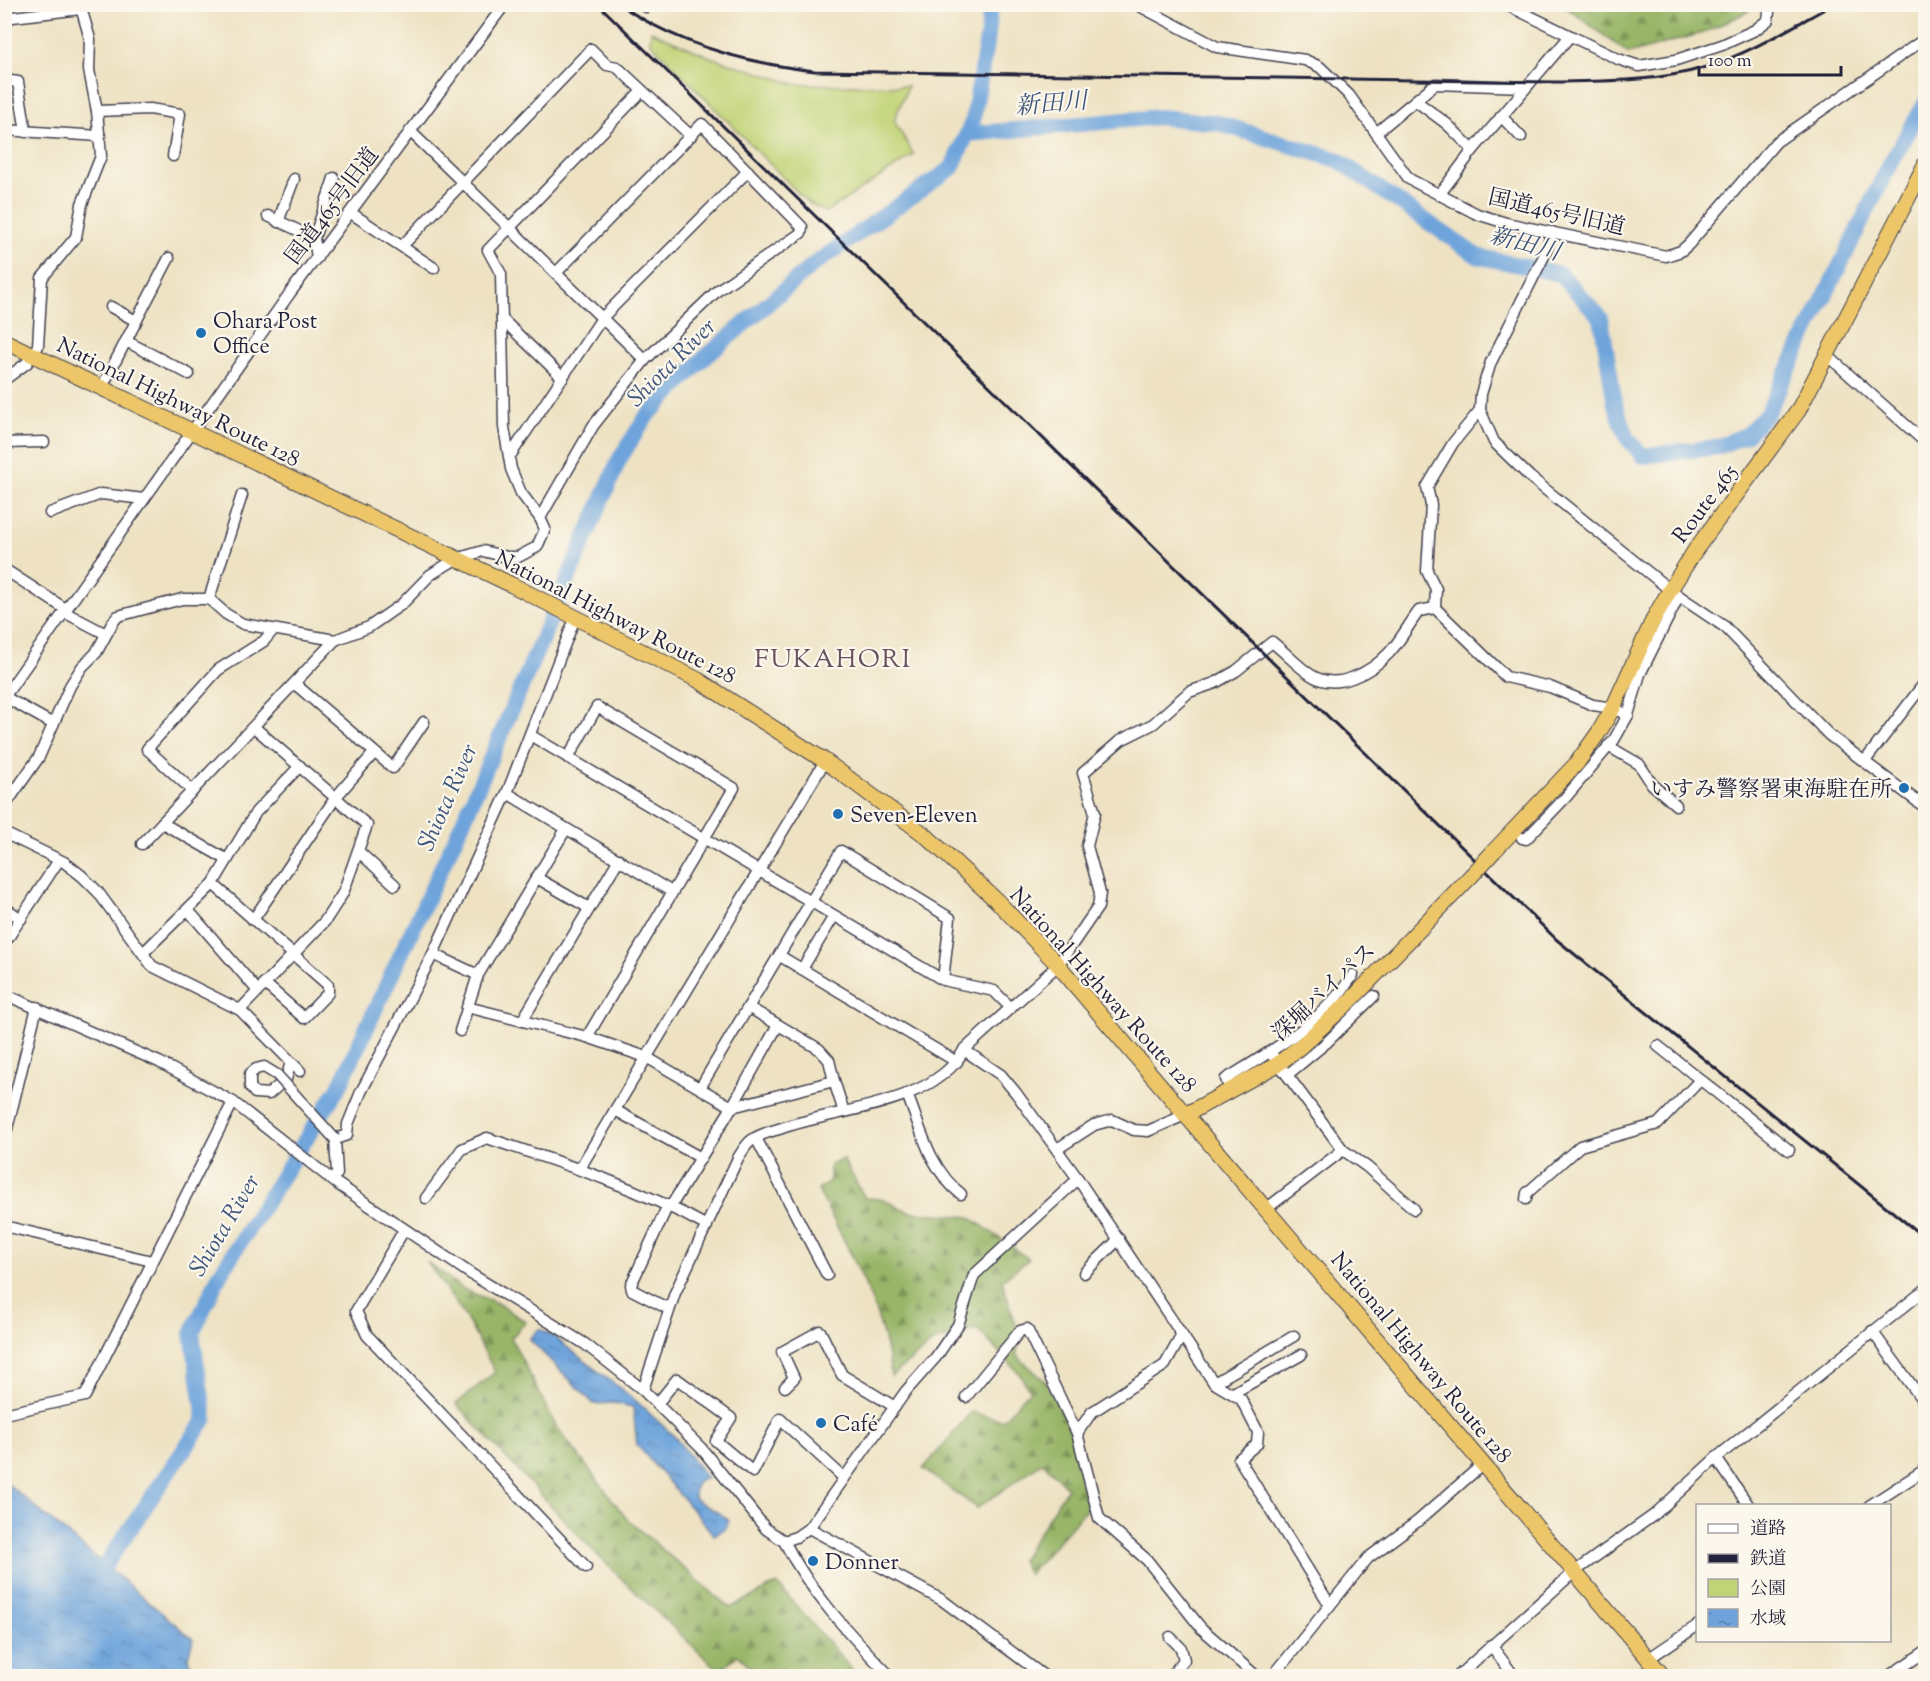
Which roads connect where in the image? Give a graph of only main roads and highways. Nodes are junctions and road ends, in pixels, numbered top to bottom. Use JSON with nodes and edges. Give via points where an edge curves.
{"nodes":[{"id":1,"x":1926,"y":163,"type":"edge"},
{"id":2,"x":4,"y":341,"type":"edge"},
{"id":3,"x":1494,"y":851,"type":"joint"},
{"id":4,"x":1185,"y":1115,"type":"junction"},
{"id":5,"x":1663,"y":1677,"type":"edge"}],
"edges":[{"from":1,"to":3,"type":"highway","name":"Route 465","via":[[1828,356],[1782,435],[1696,549],[1675,593],[1654,618],[1613,708],[1577,763]]},
{"from":2,"to":4,"type":"highway","name":"National Highway Route 128","via":[[512,585],[698,680],[825,760],[925,835],[996,900],[1058,965]]},
{"from":3,"to":4,"type":"highway","name":"深堀バイパス","bridge":true,"via":[[1342,1008],[1278,1064]]},
{"from":4,"to":5,"type":"highway","name":"National Highway Route 128"}]}
